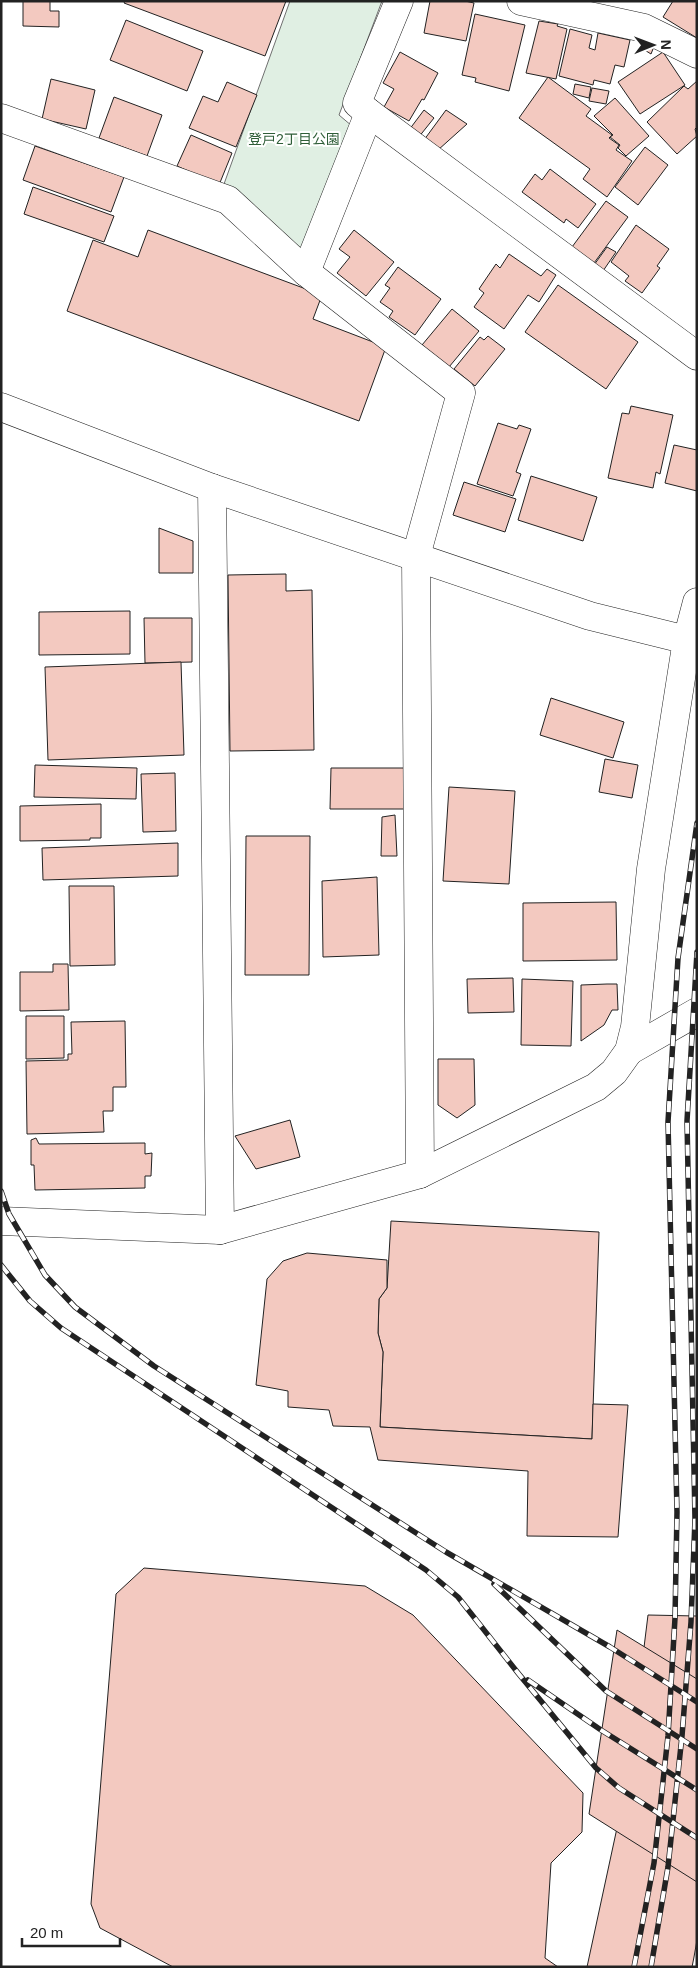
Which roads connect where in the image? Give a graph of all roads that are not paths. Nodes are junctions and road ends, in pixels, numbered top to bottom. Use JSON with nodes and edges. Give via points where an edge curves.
{"nodes":[{"id":1,"x":399,"y":1,"type":"edge"},
{"id":2,"x":522,"y":1,"type":"edge"},
{"id":3,"x":697,"y":54,"type":"edge"},
{"id":4,"x":368,"y":113,"type":"junction"},
{"id":5,"x":1,"y":118,"type":"edge"},
{"id":6,"x":306,"y":272,"type":"junction"},
{"id":7,"x":697,"y":356,"type":"edge"},
{"id":8,"x":1,"y":407,"type":"edge"},
{"id":9,"x":212,"y":488,"type":"junction"},
{"id":10,"x":416,"y":556,"type":"junction"},
{"id":11,"x":697,"y":602,"type":"edge"},
{"id":12,"x":687,"y":640,"type":"junction"},
{"id":13,"x":697,"y":1012,"type":"edge"},
{"id":14,"x":629,"y":1051,"type":"junction"},
{"id":15,"x":420,"y":1174,"type":"junction"},
{"id":16,"x":1,"y":1221,"type":"edge"},
{"id":17,"x":220,"y":1230,"type":"junction"}],
"edges":[{"from":1,"to":4,"type":"street","via":[[357,103]]},
{"from":2,"to":3,"type":"street","via":[[644,28]]},
{"from":4,"to":6,"type":"street"},
{"from":4,"to":7,"type":"street"},
{"from":5,"to":6,"type":"street","via":[[228,200]]},
{"from":6,"to":10,"type":"street","via":[[461,393]]},
{"from":8,"to":9,"type":"street"},
{"from":9,"to":10,"type":"street"},
{"from":9,"to":17,"type":"street"},
{"from":10,"to":12,"type":"street","via":[[590,616]]},
{"from":10,"to":15,"type":"street"},
{"from":11,"to":12,"type":"street"},
{"from":12,"to":14,"type":"street","via":[[651,869],[635,1027]]},
{"from":13,"to":14,"type":"street"},
{"from":14,"to":15,"type":"street","via":[[614,1072],[596,1087]]},
{"from":15,"to":17,"type":"street"},
{"from":16,"to":17,"type":"street"}]}
